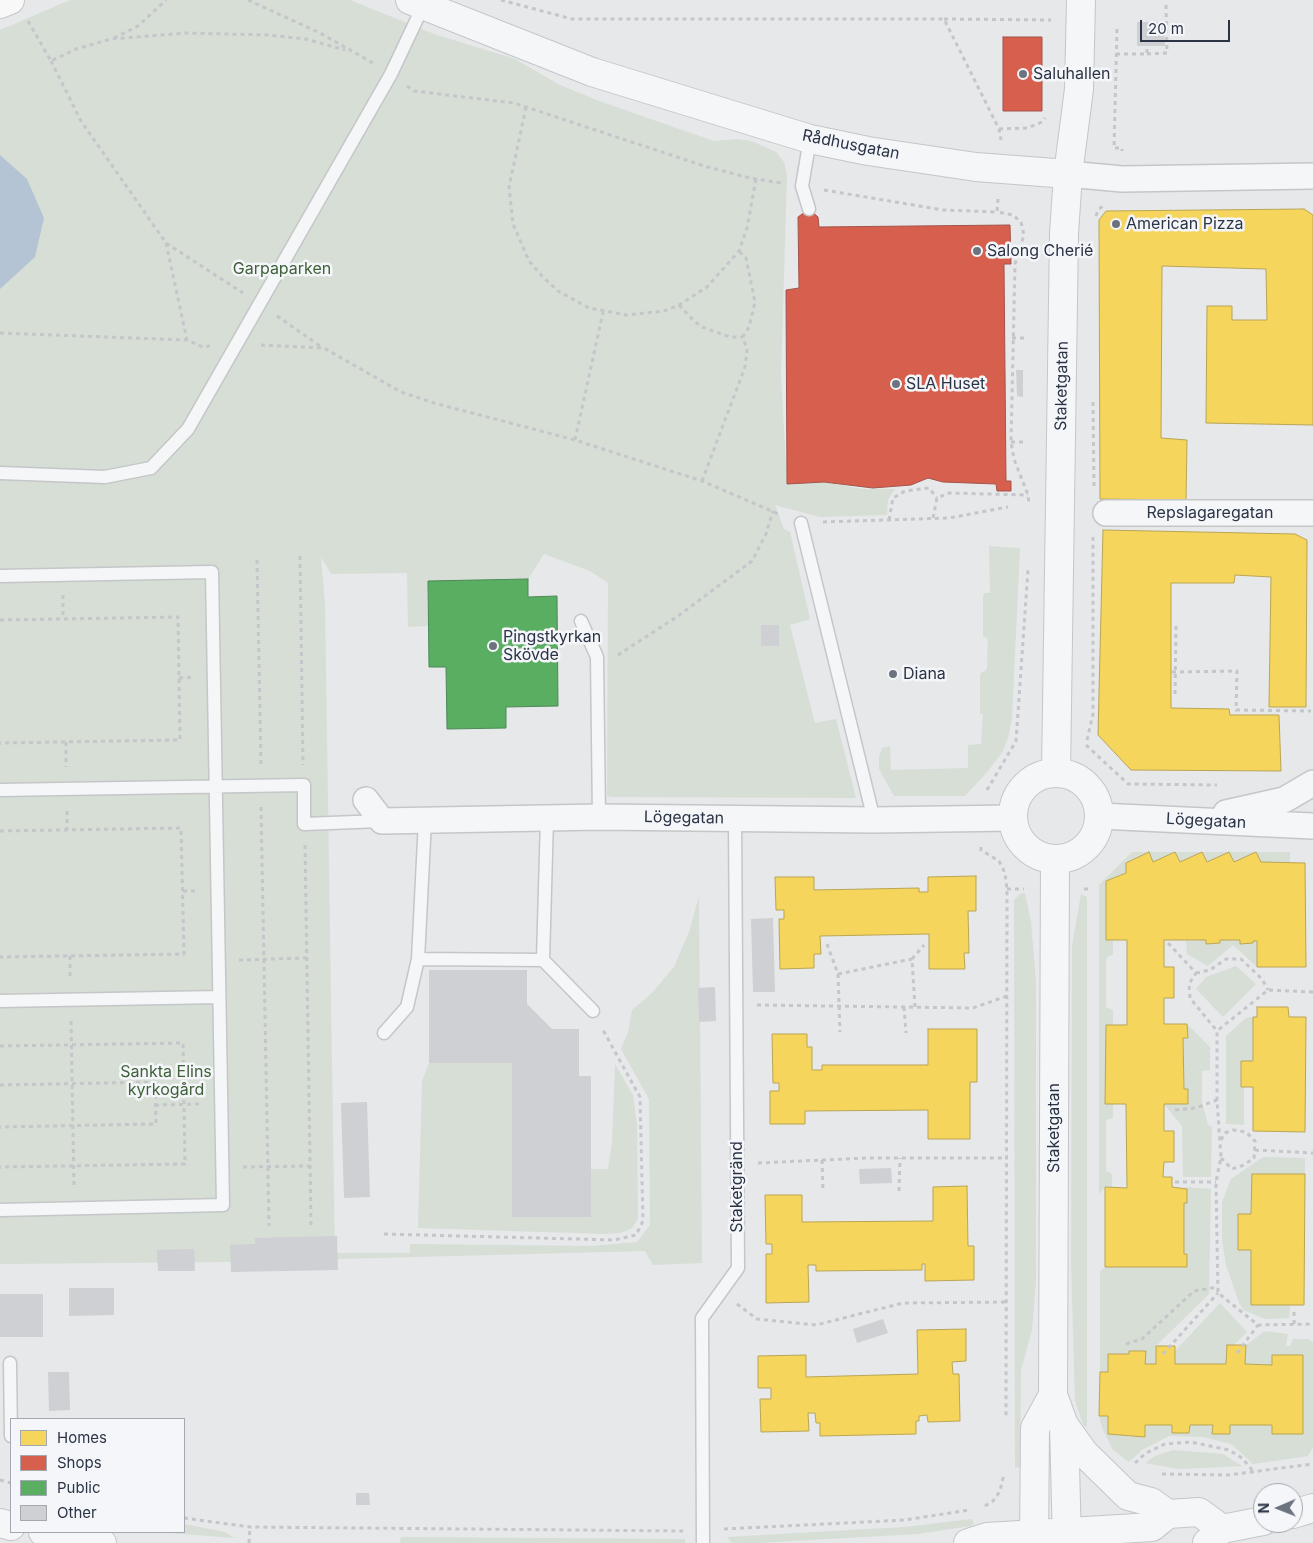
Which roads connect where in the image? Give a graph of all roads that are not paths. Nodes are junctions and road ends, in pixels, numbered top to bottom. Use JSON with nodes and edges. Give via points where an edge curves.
{"nodes":[{"id":1,"x":10,"y":0,"type":"edge"},
{"id":2,"x":1081,"y":0,"type":"edge"},
{"id":3,"x":420,"y":2,"type":"edge"},
{"id":4,"x":0,"y":4,"type":"edge"},
{"id":5,"x":810,"y":139,"type":"junction"},
{"id":6,"x":1068,"y":174,"type":"junction"},
{"id":7,"x":1313,"y":176,"type":"edge"},
{"id":8,"x":809,"y":209,"type":"dead end"},
{"id":9,"x":0,"y":473,"type":"edge"},
{"id":10,"x":1106,"y":512,"type":"dead end"},
{"id":11,"x":1313,"y":513,"type":"edge"},
{"id":12,"x":801,"y":523,"type":"road end"},
{"id":13,"x":0,"y":576,"type":"edge"},
{"id":14,"x":581,"y":621,"type":"dead end"},
{"id":15,"x":1056,"y":773,"type":"junction"},
{"id":16,"x":1313,"y":783,"type":"edge"},
{"id":17,"x":216,"y":786,"type":"junction"},
{"id":18,"x":0,"y":790,"type":"edge"},
{"id":19,"x":366,"y":800,"type":"dead end"},
{"id":20,"x":1099,"y":816,"type":"junction"},
{"id":21,"x":599,"y":817,"type":"junction"},
{"id":22,"x":547,"y":818,"type":"junction"},
{"id":23,"x":735,"y":818,"type":"junction"},
{"id":24,"x":1012,"y":818,"type":"junction"},
{"id":25,"x":425,"y":820,"type":"junction"},
{"id":26,"x":874,"y":820,"type":"junction"},
{"id":27,"x":1192,"y":820,"type":"junction"},
{"id":28,"x":382,"y":821,"type":"junction"},
{"id":29,"x":1313,"y":826,"type":"edge"},
{"id":30,"x":1055,"y":860,"type":"junction"},
{"id":31,"x":418,"y":959,"type":"junction"},
{"id":32,"x":543,"y":960,"type":"junction"},
{"id":33,"x":219,"y":997,"type":"junction"},
{"id":34,"x":0,"y":1001,"type":"edge"},
{"id":35,"x":593,"y":1011,"type":"road end"},
{"id":36,"x":384,"y":1033,"type":"dead end"},
{"id":37,"x":0,"y":1210,"type":"edge"},
{"id":38,"x":10,"y":1363,"type":"dead end"},
{"id":39,"x":1053,"y":1396,"type":"junction"},
{"id":40,"x":11,"y":1418,"type":"edge"},
{"id":41,"x":1064,"y":1425,"type":"junction"},
{"id":42,"x":1168,"y":1514,"type":"junction"},
{"id":43,"x":1253,"y":1524,"type":"edge"},
{"id":44,"x":48,"y":1533,"type":"edge"},
{"id":45,"x":704,"y":1536,"type":"edge"},
{"id":46,"x":1215,"y":1536,"type":"edge"},
{"id":47,"x":1034,"y":1538,"type":"edge"},
{"id":48,"x":1067,"y":1538,"type":"edge"},
{"id":49,"x":102,"y":1543,"type":"edge"},
{"id":50,"x":968,"y":1543,"type":"edge"}],
"edges":[{"from":1,"to":4,"type":"main road"},
{"from":2,"to":6,"type":"street","name":"Staketgatan","via":[[1079,89]]},
{"from":3,"to":5,"type":"street","name":"Rådhusgatan","via":[[592,72]]},
{"from":3,"to":9,"type":"lane","via":[[391,74],[188,429],[151,468],[104,477]]},
{"from":5,"to":6,"type":"street","name":"Rådhusgatan","via":[[976,167]]},
{"from":5,"to":8,"type":"lane","via":[[802,186]]},
{"from":6,"to":7,"type":"street","name":"Rådhusgatan","via":[[1122,179]]},
{"from":6,"to":15,"type":"street","name":"Staketgatan"},
{"from":10,"to":11,"type":"street","name":"Repslagaregatan"},
{"from":12,"to":26,"type":"lane"},
{"from":13,"to":17,"type":"lane","via":[[212,572]]},
{"from":14,"to":21,"type":"lane","via":[[597,657]]},
{"from":15,"to":20,"type":"street","via":[[1067,774],[1087,786],[1096,800]]},
{"from":15,"to":24,"type":"street","via":[[1045,774],[1025,786],[1014,806]]},
{"from":16,"to":27,"type":"street","via":[[1284,800]]},
{"from":17,"to":18,"type":"lane"},
{"from":17,"to":28,"type":"lane","via":[[304,785],[304,824]]},
{"from":17,"to":33,"type":"lane"},
{"from":19,"to":28,"type":"street"},
{"from":20,"to":27,"type":"street","name":"Lögegatan"},
{"from":20,"to":30,"type":"street","via":[[1091,842],[1081,852]]},
{"from":21,"to":22,"type":"street","name":"Lögegatan"},
{"from":21,"to":23,"type":"street","name":"Lögegatan"},
{"from":22,"to":25,"type":"street","name":"Lögegatan"},
{"from":22,"to":32,"type":"lane"},
{"from":23,"to":26,"type":"street","name":"Lögegatan"},
{"from":23,"to":45,"type":"lane","name":"Staketgränd","via":[[738,1268],[702,1318]]},
{"from":24,"to":26,"type":"street","name":"Lögegatan"},
{"from":24,"to":30,"type":"street","via":[[1015,831],[1030,852]]},
{"from":25,"to":28,"type":"street","name":"Lögegatan"},
{"from":25,"to":31,"type":"lane"},
{"from":27,"to":29,"type":"street","name":"Lögegatan"},
{"from":30,"to":39,"type":"street","name":"Staketgatan"},
{"from":31,"to":32,"type":"lane"},
{"from":31,"to":36,"type":"lane","via":[[407,1007]]},
{"from":32,"to":35,"type":"lane"},
{"from":33,"to":34,"type":"lane"},
{"from":33,"to":37,"type":"lane","via":[[223,1205]]},
{"from":38,"to":40,"type":"lane"},
{"from":39,"to":41,"type":"street","name":"Staketgatan"},
{"from":39,"to":47,"type":"street","name":"Staketgatan","via":[[1035,1428]]},
{"from":41,"to":42,"type":"street","via":[[1084,1453],[1128,1496],[1151,1502]]},
{"from":41,"to":48,"type":"street","name":"Staketgatan"},
{"from":42,"to":46,"type":"street","via":[[1199,1512]]},
{"from":42,"to":48,"type":"street","via":[[1152,1527]]},
{"from":43,"to":46,"type":"street"},
{"from":44,"to":49,"type":"street"},
{"from":47,"to":48,"type":"street"},
{"from":47,"to":50,"type":"street","via":[[987,1537]]}]}
